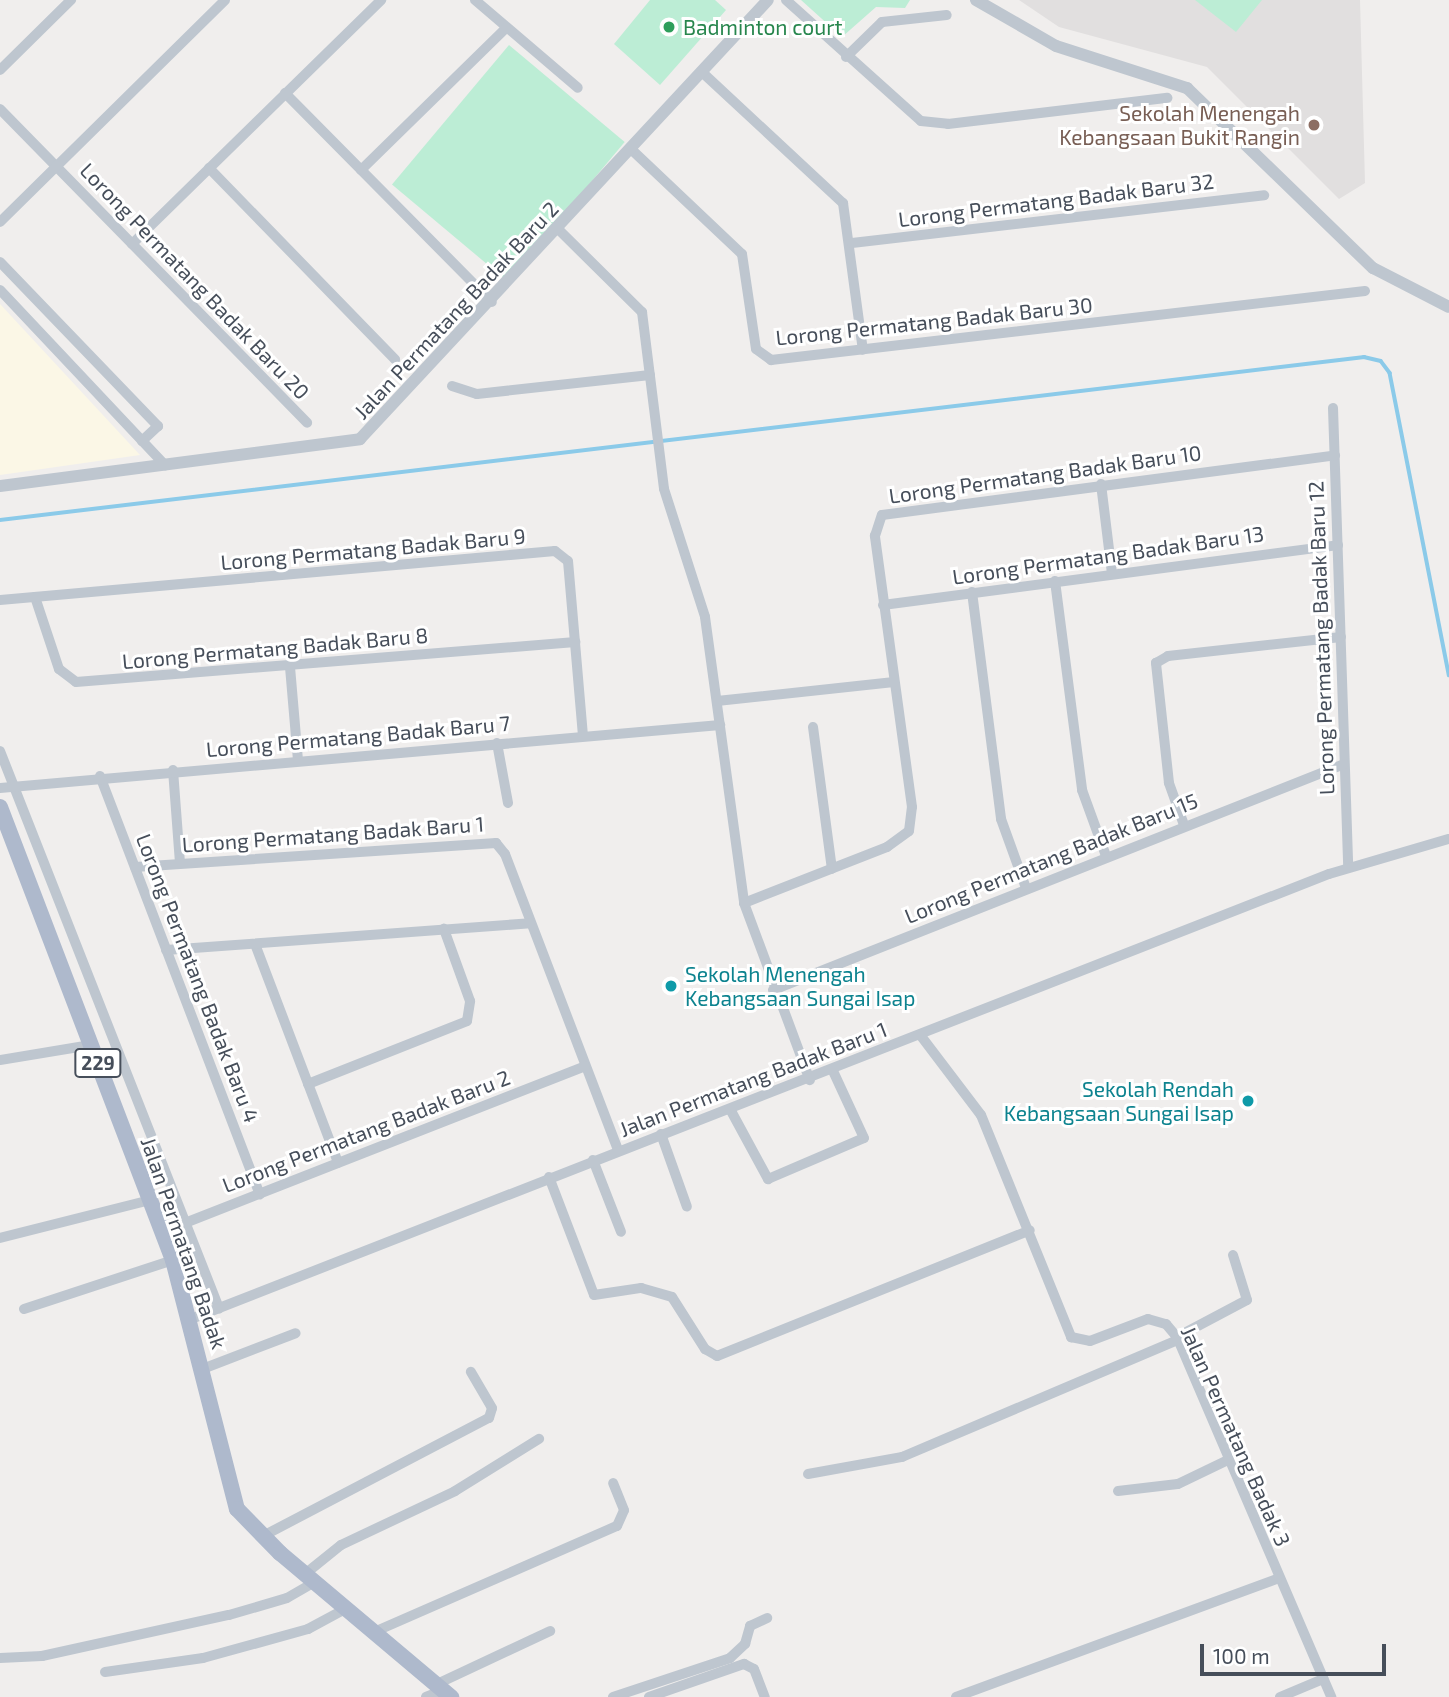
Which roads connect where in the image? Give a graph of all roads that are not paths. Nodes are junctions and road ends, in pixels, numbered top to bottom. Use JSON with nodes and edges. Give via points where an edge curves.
{"nodes":[{"id":1,"x":71,"y":0,"type":"edge"},
{"id":2,"x":225,"y":0,"type":"edge"},
{"id":3,"x":381,"y":0,"type":"edge"},
{"id":4,"x":475,"y":0,"type":"edge"},
{"id":5,"x":768,"y":0,"type":"edge"},
{"id":6,"x":786,"y":0,"type":"edge"},
{"id":7,"x":976,"y":0,"type":"edge"},
{"id":8,"x":947,"y":15,"type":"dead end"},
{"id":9,"x":506,"y":28,"type":"junction"},
{"id":10,"x":846,"y":57,"type":"junction"},
{"id":11,"x":0,"y":70,"type":"edge"},
{"id":12,"x":704,"y":74,"type":"junction"},
{"id":13,"x":578,"y":88,"type":"dead end"},
{"id":14,"x":285,"y":93,"type":"junction"},
{"id":15,"x":1167,"y":98,"type":"dead end"},
{"id":16,"x":0,"y":109,"type":"edge"},
{"id":17,"x":633,"y":150,"type":"junction"},
{"id":18,"x":56,"y":166,"type":"junction"},
{"id":19,"x":209,"y":168,"type":"junction"},
{"id":20,"x":361,"y":170,"type":"junction"},
{"id":21,"x":1264,"y":195,"type":"dead end"},
{"id":22,"x":0,"y":222,"type":"edge"},
{"id":23,"x":559,"y":230,"type":"junction"},
{"id":24,"x":852,"y":243,"type":"junction"},
{"id":25,"x":132,"y":244,"type":"junction"},
{"id":26,"x":0,"y":262,"type":"edge"},
{"id":27,"x":0,"y":290,"type":"edge"},
{"id":28,"x":1365,"y":291,"type":"dead end"},
{"id":29,"x":492,"y":302,"type":"junction"},
{"id":30,"x":1449,"y":307,"type":"edge"},
{"id":31,"x":863,"y":350,"type":"junction"},
{"id":32,"x":395,"y":359,"type":"dead end"},
{"id":33,"x":650,"y":375,"type":"junction"},
{"id":34,"x":452,"y":386,"type":"dead end"},
{"id":35,"x":1333,"y":408,"type":"dead end"},
{"id":36,"x":307,"y":423,"type":"dead end"},
{"id":37,"x":142,"y":442,"type":"junction"},
{"id":38,"x":1335,"y":455,"type":"junction"},
{"id":39,"x":165,"y":465,"type":"junction"},
{"id":40,"x":1101,"y":484,"type":"junction"},
{"id":41,"x":0,"y":486,"type":"edge"},
{"id":42,"x":1338,"y":545,"type":"junction"},
{"id":43,"x":1112,"y":573,"type":"junction"},
{"id":44,"x":1055,"y":581,"type":"junction"},
{"id":45,"x":972,"y":592,"type":"junction"},
{"id":46,"x":36,"y":597,"type":"junction"},
{"id":47,"x":0,"y":600,"type":"edge"},
{"id":48,"x":883,"y":605,"type":"junction"},
{"id":49,"x":1341,"y":637,"type":"junction"},
{"id":50,"x":575,"y":642,"type":"junction"},
{"id":51,"x":290,"y":667,"type":"junction"},
{"id":52,"x":894,"y":681,"type":"junction"},
{"id":53,"x":717,"y":701,"type":"junction"},
{"id":54,"x":720,"y":725,"type":"junction"},
{"id":55,"x":813,"y":727,"type":"dead end"},
{"id":56,"x":583,"y":736,"type":"junction"},
{"id":57,"x":497,"y":743,"type":"junction"},
{"id":58,"x":0,"y":751,"type":"edge"},
{"id":59,"x":298,"y":760,"type":"junction"},
{"id":60,"x":1344,"y":764,"type":"junction"},
{"id":61,"x":173,"y":770,"type":"junction"},
{"id":62,"x":100,"y":776,"type":"junction"},
{"id":63,"x":14,"y":786,"type":"junction"},
{"id":64,"x":0,"y":788,"type":"edge"},
{"id":65,"x":508,"y":803,"type":"dead end"},
{"id":66,"x":2,"y":818,"type":"edge"},
{"id":67,"x":1184,"y":825,"type":"junction"},
{"id":68,"x":1449,"y":839,"type":"edge"},
{"id":69,"x":1106,"y":856,"type":"junction"},
{"id":70,"x":180,"y":863,"type":"junction"},
{"id":71,"x":1348,"y":866,"type":"junction"},
{"id":72,"x":135,"y":867,"type":"junction"},
{"id":73,"x":832,"y":869,"type":"junction"},
{"id":74,"x":1026,"y":888,"type":"junction"},
{"id":75,"x":744,"y":903,"type":"junction"},
{"id":76,"x":530,"y":923,"type":"junction"},
{"id":77,"x":444,"y":929,"type":"junction"},
{"id":78,"x":255,"y":944,"type":"junction"},
{"id":79,"x":166,"y":950,"type":"junction"},
{"id":80,"x":773,"y":990,"type":"junction"},
{"id":81,"x":921,"y":1036,"type":"junction"},
{"id":82,"x":91,"y":1045,"type":"junction"},
{"id":83,"x":0,"y":1060,"type":"edge"},
{"id":84,"x":585,"y":1066,"type":"junction"},
{"id":85,"x":833,"y":1071,"type":"junction"},
{"id":86,"x":810,"y":1080,"type":"junction"},
{"id":87,"x":307,"y":1084,"type":"junction"},
{"id":88,"x":730,"y":1109,"type":"junction"},
{"id":89,"x":661,"y":1134,"type":"junction"},
{"id":90,"x":618,"y":1150,"type":"junction"},
{"id":91,"x":593,"y":1160,"type":"junction"},
{"id":92,"x":338,"y":1163,"type":"junction"},
{"id":93,"x":549,"y":1177,"type":"junction"},
{"id":94,"x":260,"y":1194,"type":"junction"},
{"id":95,"x":150,"y":1200,"type":"junction"},
{"id":96,"x":687,"y":1207,"type":"dead end"},
{"id":97,"x":186,"y":1222,"type":"junction"},
{"id":98,"x":1030,"y":1230,"type":"junction"},
{"id":99,"x":162,"y":1232,"type":"junction"},
{"id":100,"x":621,"y":1232,"type":"dead end"},
{"id":101,"x":0,"y":1238,"type":"edge"},
{"id":102,"x":1233,"y":1255,"type":"dead end"},
{"id":103,"x":173,"y":1260,"type":"junction"},
{"id":104,"x":219,"y":1308,"type":"junction"},
{"id":105,"x":24,"y":1309,"type":"dead end"},
{"id":106,"x":191,"y":1319,"type":"junction"},
{"id":107,"x":296,"y":1333,"type":"dead end"},
{"id":108,"x":1177,"y":1339,"type":"junction"},
{"id":109,"x":205,"y":1368,"type":"junction"},
{"id":110,"x":471,"y":1372,"type":"dead end"},
{"id":111,"x":539,"y":1439,"type":"dead end"},
{"id":112,"x":1226,"y":1461,"type":"junction"},
{"id":113,"x":808,"y":1474,"type":"dead end"},
{"id":114,"x":613,"y":1483,"type":"dead end"},
{"id":115,"x":1118,"y":1491,"type":"dead end"},
{"id":116,"x":261,"y":1537,"type":"junction"},
{"id":117,"x":310,"y":1578,"type":"junction"},
{"id":118,"x":1277,"y":1579,"type":"junction"},
{"id":119,"x":346,"y":1608,"type":"junction"},
{"id":120,"x":767,"y":1618,"type":"dead end"},
{"id":121,"x":550,"y":1631,"type":"dead end"},
{"id":122,"x":374,"y":1632,"type":"junction"},
{"id":123,"x":0,"y":1658,"type":"edge"},
{"id":124,"x":105,"y":1672,"type":"dead end"},
{"id":125,"x":1323,"y":1679,"type":"junction"},
{"id":126,"x":439,"y":1692,"type":"edge"},
{"id":127,"x":613,"y":1697,"type":"edge"},
{"id":128,"x":649,"y":1697,"type":"edge"},
{"id":129,"x":765,"y":1697,"type":"edge"},
{"id":130,"x":956,"y":1697,"type":"edge"},
{"id":131,"x":1280,"y":1697,"type":"edge"},
{"id":132,"x":1331,"y":1697,"type":"edge"}],
"edges":[{"from":1,"to":11,"type":"street"},
{"from":2,"to":18,"type":"street"},
{"from":3,"to":14,"type":"street"},
{"from":4,"to":9,"type":"street"},
{"from":5,"to":12,"type":"street","name":"Jalan Permatang Badak Baru 2"},
{"from":6,"to":10,"type":"street"},
{"from":7,"to":30,"type":"street","via":[[1056,46],[1187,88],[1364,261]]},
{"from":8,"to":10,"type":"street","via":[[882,22]]},
{"from":9,"to":13,"type":"street"},
{"from":9,"to":20,"type":"street"},
{"from":10,"to":15,"type":"street","via":[[901,109],[933,124]]},
{"from":12,"to":17,"type":"street","name":"Jalan Permatang Badak Baru 2"},
{"from":12,"to":24,"type":"street","via":[[836,195],[848,212]]},
{"from":14,"to":19,"type":"street"},
{"from":14,"to":20,"type":"street"},
{"from":16,"to":18,"type":"street","name":"Lorong Permatang Badak Baru 20"},
{"from":17,"to":23,"type":"street","name":"Jalan Permatang Badak Baru 2"},
{"from":17,"to":31,"type":"street","name":"Lorong Permatang Badak Baru 30","via":[[742,254],[759,354],[780,360]]},
{"from":18,"to":22,"type":"street"},
{"from":18,"to":25,"type":"street","name":"Lorong Permatang Badak Baru 20"},
{"from":19,"to":25,"type":"street"},
{"from":19,"to":32,"type":"street"},
{"from":20,"to":29,"type":"street"},
{"from":21,"to":24,"type":"street","name":"Lorong Permatang Badak Baru 32"},
{"from":23,"to":29,"type":"street","name":"Jalan Permatang Badak Baru 2"},
{"from":23,"to":33,"type":"street","via":[[637,303]]},
{"from":24,"to":31,"type":"street"},
{"from":25,"to":36,"type":"street","name":"Lorong Permatang Badak Baru 20"},
{"from":26,"to":37,"type":"street","via":[[158,426]]},
{"from":27,"to":37,"type":"street"},
{"from":28,"to":31,"type":"street","name":"Lorong Permatang Badak Baru 30"},
{"from":29,"to":39,"type":"street","name":"Jalan Permatang Badak Baru 2","via":[[360,439]]},
{"from":33,"to":34,"type":"street","via":[[477,394]]},
{"from":33,"to":53,"type":"street","via":[[658,452],[705,617]]},
{"from":35,"to":38,"type":"street","name":"Lorong Permatang Badak Baru 12"},
{"from":37,"to":39,"type":"street"},
{"from":38,"to":40,"type":"street","name":"Lorong Permatang Badak Baru 10"},
{"from":38,"to":42,"type":"street","name":"Lorong Permatang Badak Baru 12"},
{"from":39,"to":41,"type":"street","name":"Jalan Permatang Badak Baru 2"},
{"from":40,"to":43,"type":"street"},
{"from":40,"to":48,"type":"street","name":"Lorong Permatang Badak Baru 10","via":[[882,515],[875,536]]},
{"from":42,"to":43,"type":"street","name":"Lorong Permatang Badak Baru 13"},
{"from":42,"to":49,"type":"street","name":"Lorong Permatang Badak Baru 12"},
{"from":43,"to":44,"type":"street","name":"Lorong Permatang Badak Baru 13"},
{"from":44,"to":45,"type":"street","name":"Lorong Permatang Badak Baru 13"},
{"from":44,"to":69,"type":"street","via":[[1082,790]]},
{"from":45,"to":48,"type":"street","name":"Lorong Permatang Badak Baru 13"},
{"from":45,"to":74,"type":"street","via":[[1001,819]]},
{"from":46,"to":47,"type":"street","name":"Lorong Permatang Badak Baru 9"},
{"from":46,"to":50,"type":"street","name":"Lorong Permatang Badak Baru 9","via":[[555,551],[568,561]]},
{"from":46,"to":51,"type":"street","name":"Lorong Permatang Badak Baru 8","via":[[68,681]]},
{"from":48,"to":52,"type":"street","name":"Lorong Permatang Badak Baru 10"},
{"from":49,"to":60,"type":"street","name":"Lorong Permatang Badak Baru 12"},
{"from":49,"to":67,"type":"street","via":[[1168,656],[1156,663],[1169,783]]},
{"from":50,"to":51,"type":"street","name":"Lorong Permatang Badak Baru 8"},
{"from":50,"to":56,"type":"street","name":"Lorong Permatang Badak Baru 9"},
{"from":51,"to":59,"type":"street"},
{"from":52,"to":53,"type":"street"},
{"from":52,"to":73,"type":"street","name":"Lorong Permatang Badak Baru 10","via":[[911,824],[896,843]]},
{"from":53,"to":54,"type":"street"},
{"from":54,"to":56,"type":"street","name":"Lorong Permatang Badak Baru 7"},
{"from":54,"to":75,"type":"street"},
{"from":55,"to":73,"type":"street"},
{"from":56,"to":57,"type":"street","name":"Lorong Permatang Badak Baru 7"},
{"from":57,"to":59,"type":"street","name":"Lorong Permatang Badak Baru 7"},
{"from":57,"to":65,"type":"street"},
{"from":58,"to":63,"type":"street"},
{"from":59,"to":61,"type":"street","name":"Lorong Permatang Badak Baru 7"},
{"from":60,"to":67,"type":"street","name":"Lorong Permatang Badak Baru 15"},
{"from":60,"to":71,"type":"street","name":"Lorong Permatang Badak Baru 12"},
{"from":61,"to":62,"type":"street","name":"Lorong Permatang Badak Baru 7"},
{"from":61,"to":70,"type":"street"},
{"from":62,"to":63,"type":"street","name":"Lorong Permatang Badak Baru 7"},
{"from":62,"to":72,"type":"street","name":"Lorong Permatang Badak Baru 4"},
{"from":63,"to":64,"type":"street","name":"Lorong Permatang Badak Baru 7"},
{"from":63,"to":97,"type":"street"},
{"from":66,"to":82,"type":"main road","name":"Jalan Permatang Badak","number":"229"},
{"from":67,"to":69,"type":"street","name":"Lorong Permatang Badak Baru 15"},
{"from":68,"to":71,"type":"street","name":"Jalan Permatang Badak Baru 1"},
{"from":69,"to":74,"type":"street","name":"Lorong Permatang Badak Baru 15"},
{"from":70,"to":72,"type":"street","name":"Lorong Permatang Badak Baru 1"},
{"from":70,"to":76,"type":"street","name":"Lorong Permatang Badak Baru 1","via":[[489,841],[505,854]]},
{"from":71,"to":81,"type":"street","name":"Jalan Permatang Badak Baru 1"},
{"from":72,"to":79,"type":"street","name":"Lorong Permatang Badak Baru 4"},
{"from":73,"to":75,"type":"street","name":"Lorong Permatang Badak Baru 10"},
{"from":74,"to":80,"type":"street","name":"Lorong Permatang Badak Baru 15"},
{"from":75,"to":80,"type":"street"},
{"from":76,"to":77,"type":"street"},
{"from":76,"to":84,"type":"street","name":"Lorong Permatang Badak Baru 1"},
{"from":77,"to":78,"type":"street"},
{"from":77,"to":87,"type":"street","via":[[470,1001],[467,1021]]},
{"from":78,"to":79,"type":"street"},
{"from":78,"to":87,"type":"street"},
{"from":79,"to":94,"type":"street","name":"Lorong Permatang Badak Baru 4"},
{"from":80,"to":86,"type":"street"},
{"from":81,"to":85,"type":"street","name":"Jalan Permatang Badak Baru 1"},
{"from":81,"to":98,"type":"street","name":"Jalan Permatang Badak 3","via":[[981,1115]]},
{"from":82,"to":83,"type":"street"},
{"from":82,"to":95,"type":"main road","name":"Jalan Permatang Badak","number":"229"},
{"from":84,"to":90,"type":"street","name":"Lorong Permatang Badak Baru 1"},
{"from":84,"to":92,"type":"street","name":"Lorong Permatang Badak Baru 2"},
{"from":85,"to":86,"type":"street","name":"Jalan Permatang Badak Baru 1"},
{"from":85,"to":88,"type":"street","via":[[864,1138],[768,1179]]},
{"from":86,"to":88,"type":"street","name":"Jalan Permatang Badak Baru 1"},
{"from":87,"to":92,"type":"street"},
{"from":88,"to":89,"type":"street","name":"Jalan Permatang Badak Baru 1"},
{"from":89,"to":90,"type":"street","name":"Jalan Permatang Badak Baru 1"},
{"from":89,"to":96,"type":"street"},
{"from":90,"to":91,"type":"street","name":"Jalan Permatang Badak Baru 1"},
{"from":91,"to":93,"type":"street","name":"Jalan Permatang Badak Baru 1"},
{"from":91,"to":100,"type":"street"},
{"from":92,"to":94,"type":"street","name":"Lorong Permatang Badak Baru 2"},
{"from":93,"to":98,"type":"street","via":[[594,1295],[606,1298],[642,1287],[672,1297],[705,1349],[717,1356]]},
{"from":93,"to":104,"type":"street","name":"Jalan Permatang Badak Baru 1"},
{"from":94,"to":97,"type":"street","name":"Lorong Permatang Badak Baru 2"},
{"from":95,"to":99,"type":"main road","name":"Jalan Permatang Badak","number":"229"},
{"from":95,"to":101,"type":"street"},
{"from":97,"to":99,"type":"street","name":"Lorong Permatang Badak Baru 2"},
{"from":97,"to":104,"type":"street"},
{"from":98,"to":108,"type":"street","name":"Jalan Permatang Badak 3","via":[[1072,1337],[1090,1340],[1149,1319],[1166,1324]]},
{"from":99,"to":103,"type":"main road","name":"Jalan Permatang Badak","number":"229"},
{"from":102,"to":108,"type":"street","via":[[1247,1300]]},
{"from":103,"to":105,"type":"street"},
{"from":103,"to":106,"type":"main road","name":"Jalan Permatang Badak","number":"229"},
{"from":104,"to":106,"type":"street","name":"Jalan Permatang Badak Baru 1"},
{"from":106,"to":109,"type":"main road","name":"Jalan Permatang Badak","number":"229"},
{"from":107,"to":109,"type":"street"},
{"from":108,"to":112,"type":"street","name":"Jalan Permatang Badak 3"},
{"from":108,"to":113,"type":"street","via":[[902,1457]]},
{"from":109,"to":116,"type":"main road","name":"Jalan Permatang Badak","number":"229","via":[[237,1509]]},
{"from":110,"to":116,"type":"street","via":[[492,1408],[489,1418]]},
{"from":111,"to":117,"type":"street","via":[[455,1490],[341,1545]]},
{"from":112,"to":115,"type":"street","via":[[1178,1484]]},
{"from":112,"to":118,"type":"street","name":"Jalan Permatang Badak 3"},
{"from":114,"to":122,"type":"street","via":[[624,1510],[617,1526]]},
{"from":116,"to":117,"type":"main road","name":"Jalan Permatang Badak","number":"229"},
{"from":117,"to":119,"type":"main road","name":"Jalan Permatang Badak","number":"229"},
{"from":117,"to":123,"type":"street","via":[[287,1598],[229,1615],[42,1656]]},
{"from":118,"to":125,"type":"street","name":"Jalan Permatang Badak 3"},
{"from":118,"to":130,"type":"street"},
{"from":119,"to":122,"type":"main road","name":"Jalan Permatang Badak","number":"229"},
{"from":119,"to":124,"type":"street","via":[[307,1629],[203,1658]]},
{"from":120,"to":127,"type":"street","via":[[750,1626],[745,1644],[730,1658]]},
{"from":121,"to":126,"type":"street"},
{"from":122,"to":126,"type":"main road","name":"Jalan Permatang Badak","number":"229"},
{"from":125,"to":131,"type":"street"},
{"from":125,"to":132,"type":"street","name":"Jalan Permatang Badak 3"},
{"from":128,"to":129,"type":"street","via":[[744,1664],[754,1669]]}]}
